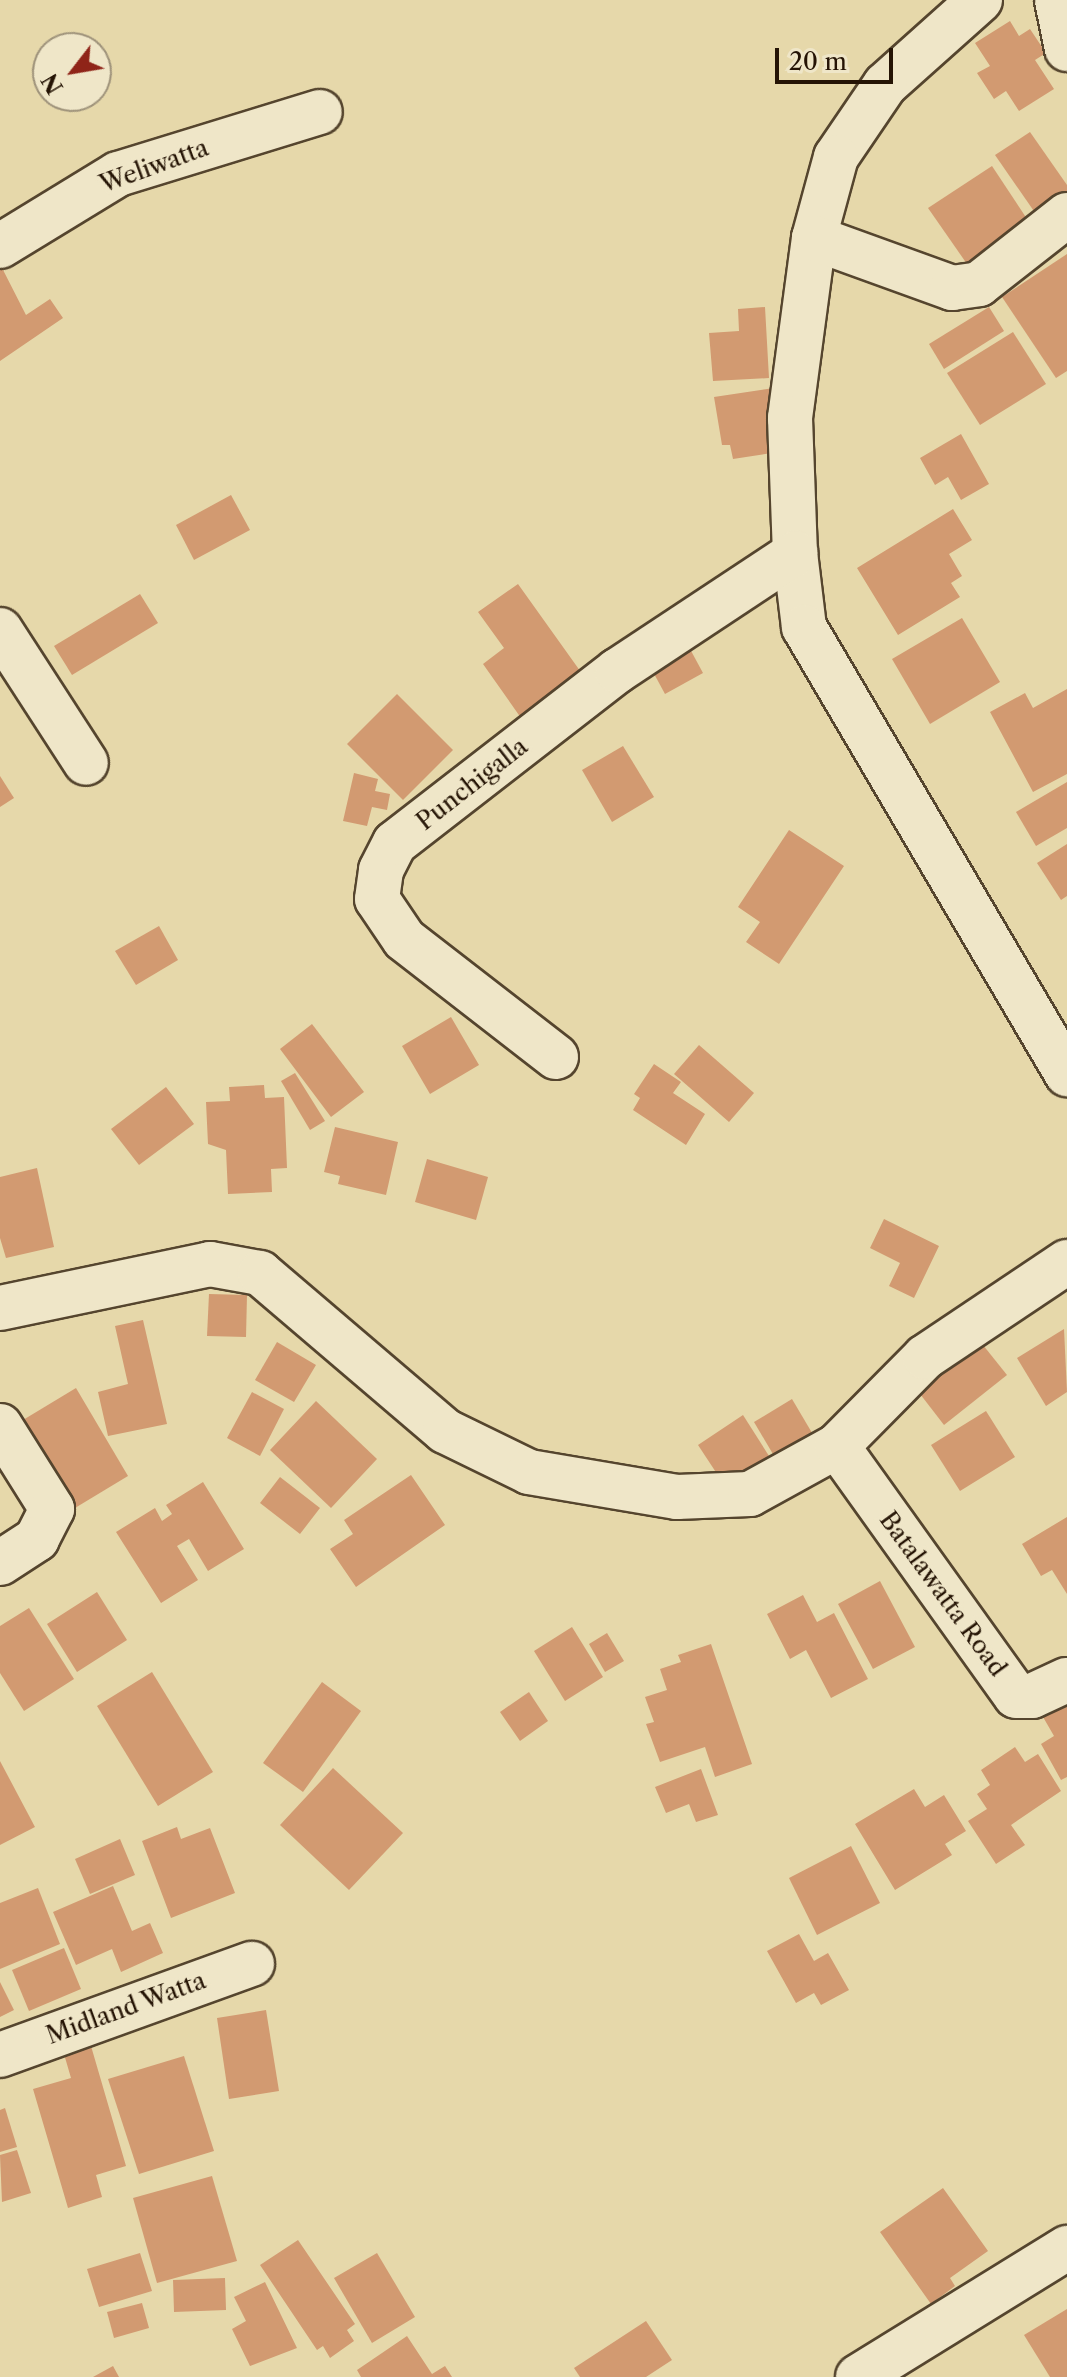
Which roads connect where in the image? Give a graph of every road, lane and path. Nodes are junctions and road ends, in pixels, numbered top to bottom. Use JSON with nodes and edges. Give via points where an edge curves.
{"nodes":[{"id":1,"x":980,"y":0,"type":"edge"},
{"id":2,"x":1057,"y":0,"type":"edge"},
{"id":3,"x":1067,"y":49,"type":"edge"},
{"id":4,"x":320,"y":112,"type":"dead end"},
{"id":5,"x":1067,"y":215,"type":"edge"},
{"id":6,"x":814,"y":238,"type":"junction"},
{"id":7,"x":0,"y":246,"type":"edge"},
{"id":8,"x":795,"y":553,"type":"junction"},
{"id":9,"x":0,"y":630,"type":"edge"},
{"id":10,"x":86,"y":763,"type":"dead end"},
{"id":11,"x":556,"y":1057,"type":"dead end"},
{"id":12,"x":1067,"y":1074,"type":"edge"},
{"id":13,"x":1067,"y":1262,"type":"edge"},
{"id":14,"x":0,"y":1308,"type":"edge"},
{"id":15,"x":0,"y":1426,"type":"edge"},
{"id":16,"x":837,"y":1446,"type":"junction"},
{"id":17,"x":0,"y":1563,"type":"edge"},
{"id":18,"x":1067,"y":1680,"type":"edge"},
{"id":19,"x":252,"y":1964,"type":"dead end"},
{"id":20,"x":0,"y":2055,"type":"edge"},
{"id":21,"x":1067,"y":2248,"type":"edge"},
{"id":22,"x":858,"y":2377,"type":"edge"}],
"edges":[{"from":1,"to":6,"type":"street","via":[[885,85],[836,157]]},
{"from":2,"to":3,"type":"street"},
{"from":4,"to":7,"type":"street","name":"Weliwatta","via":[[118,174]]},
{"from":5,"to":6,"type":"street","via":[[979,284],[952,288]]},
{"from":6,"to":8,"type":"street","via":[[790,418]]},
{"from":8,"to":11,"type":"street","name":"Punchigalla","via":[[617,671],[395,843],[381,870],[377,899],[404,939]]},
{"from":8,"to":12,"type":"street","via":[[804,627]]},
{"from":9,"to":10,"type":"street"},
{"from":13,"to":16,"type":"street","via":[[925,1357]]},
{"from":14,"to":16,"type":"street","via":[[134,1277],[222,1266],[260,1273],[445,1431],[529,1472],[677,1497],[750,1494]]},
{"from":15,"to":17,"type":"street","via":[[52,1509],[37,1539]]},
{"from":16,"to":18,"type":"street","name":"Batalawatta Road","via":[[1016,1696],[1032,1696]]},
{"from":19,"to":20,"type":"street","name":"Midland Watta"},
{"from":21,"to":22,"type":"street"}]}
